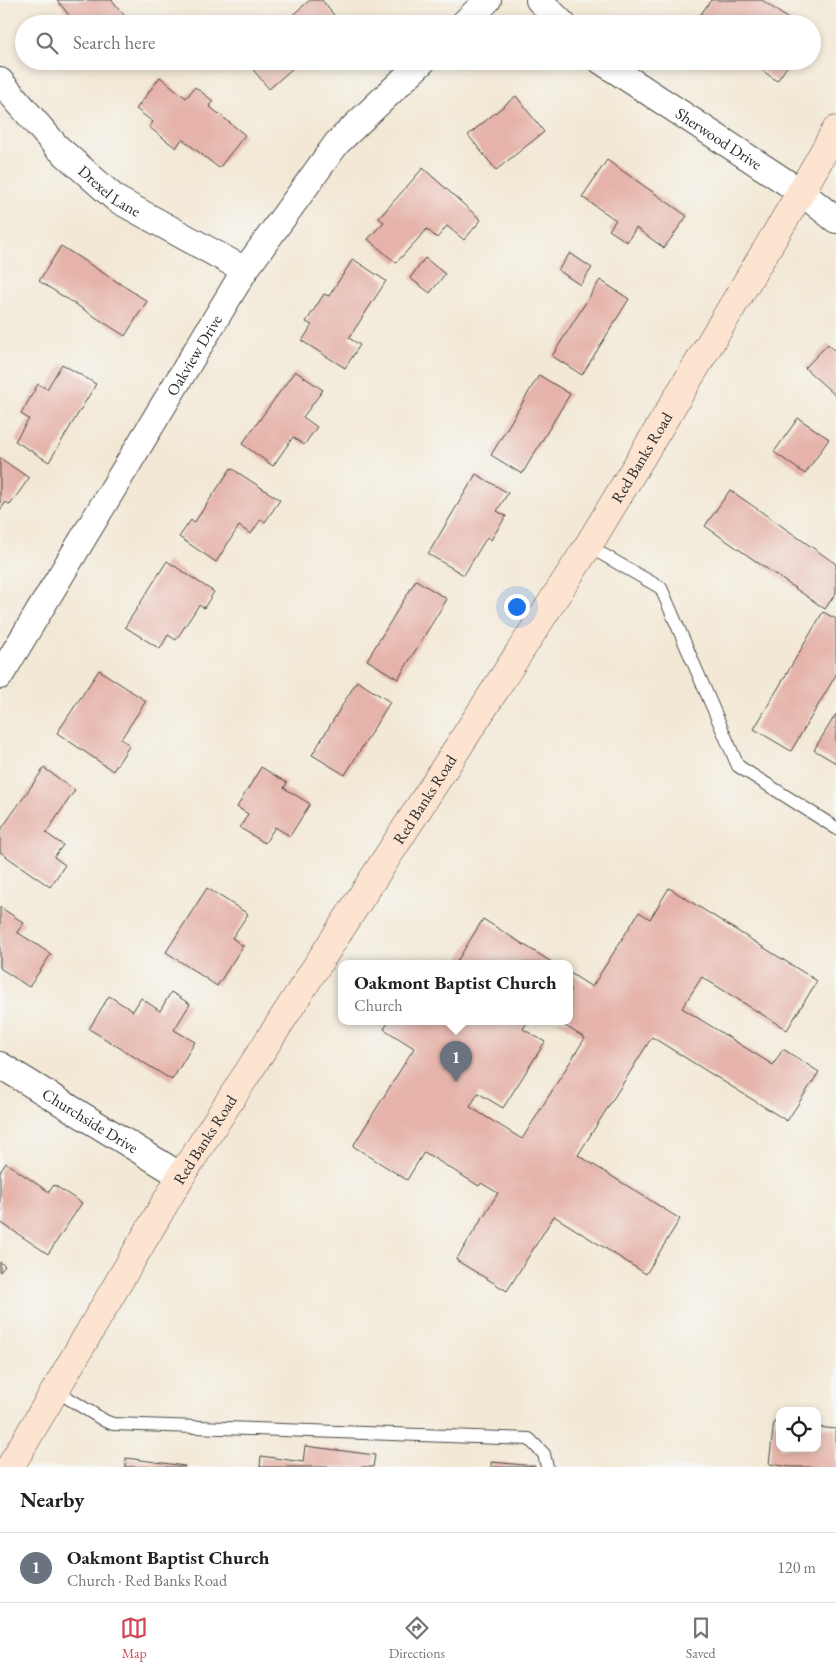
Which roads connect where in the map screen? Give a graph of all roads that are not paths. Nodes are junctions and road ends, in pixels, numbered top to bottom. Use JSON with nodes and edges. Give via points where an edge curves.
{"nodes":[{"id":1,"x":488,"y":0,"type":"edge"},
{"id":2,"x":538,"y":0,"type":"edge"},
{"id":3,"x":472,"y":15,"type":"edge"},
{"id":4,"x":554,"y":15,"type":"edge"},
{"id":5,"x":414,"y":70,"type":"edge"},
{"id":6,"x":615,"y":70,"type":"edge"},
{"id":7,"x":0,"y":81,"type":"edge"},
{"id":8,"x":836,"y":130,"type":"edge"},
{"id":9,"x":801,"y":192,"type":"junction"},
{"id":10,"x":836,"y":220,"type":"edge"},
{"id":11,"x":245,"y":270,"type":"junction"},
{"id":12,"x":588,"y":546,"type":"junction"},
{"id":13,"x":0,"y":676,"type":"edge"},
{"id":14,"x":836,"y":828,"type":"edge"},
{"id":15,"x":0,"y":1065,"type":"edge"},
{"id":16,"x":181,"y":1176,"type":"junction"},
{"id":17,"x":55,"y":1390,"type":"junction"},
{"id":18,"x":10,"y":1467,"type":"edge"},
{"id":19,"x":547,"y":1467,"type":"edge"}],
"edges":[{"from":1,"to":3,"type":"street"},
{"from":2,"to":4,"type":"street"},
{"from":5,"to":11,"type":"street","name":"Oakview Drive","via":[[337,143]]},
{"from":6,"to":9,"type":"street","name":"Sherwood Drive"},
{"from":7,"to":11,"type":"street","name":"Drexel Lane","via":[[56,146],[116,199]]},
{"from":8,"to":9,"type":"street","name":"Red Banks Road"},
{"from":9,"to":10,"type":"street","name":"Sherwood Drive"},
{"from":9,"to":12,"type":"street","name":"Red Banks Road"},
{"from":11,"to":13,"type":"street","name":"Oakview Drive"},
{"from":12,"to":14,"type":"lane","via":[[661,588],[738,766]]},
{"from":12,"to":16,"type":"street","name":"Red Banks Road"},
{"from":15,"to":16,"type":"street","name":"Churchside Drive"},
{"from":16,"to":17,"type":"street","name":"Red Banks Road"},
{"from":17,"to":18,"type":"street","name":"Red Banks Road"},
{"from":17,"to":19,"type":"lane","via":[[113,1424],[529,1440],[544,1454]]}]}
